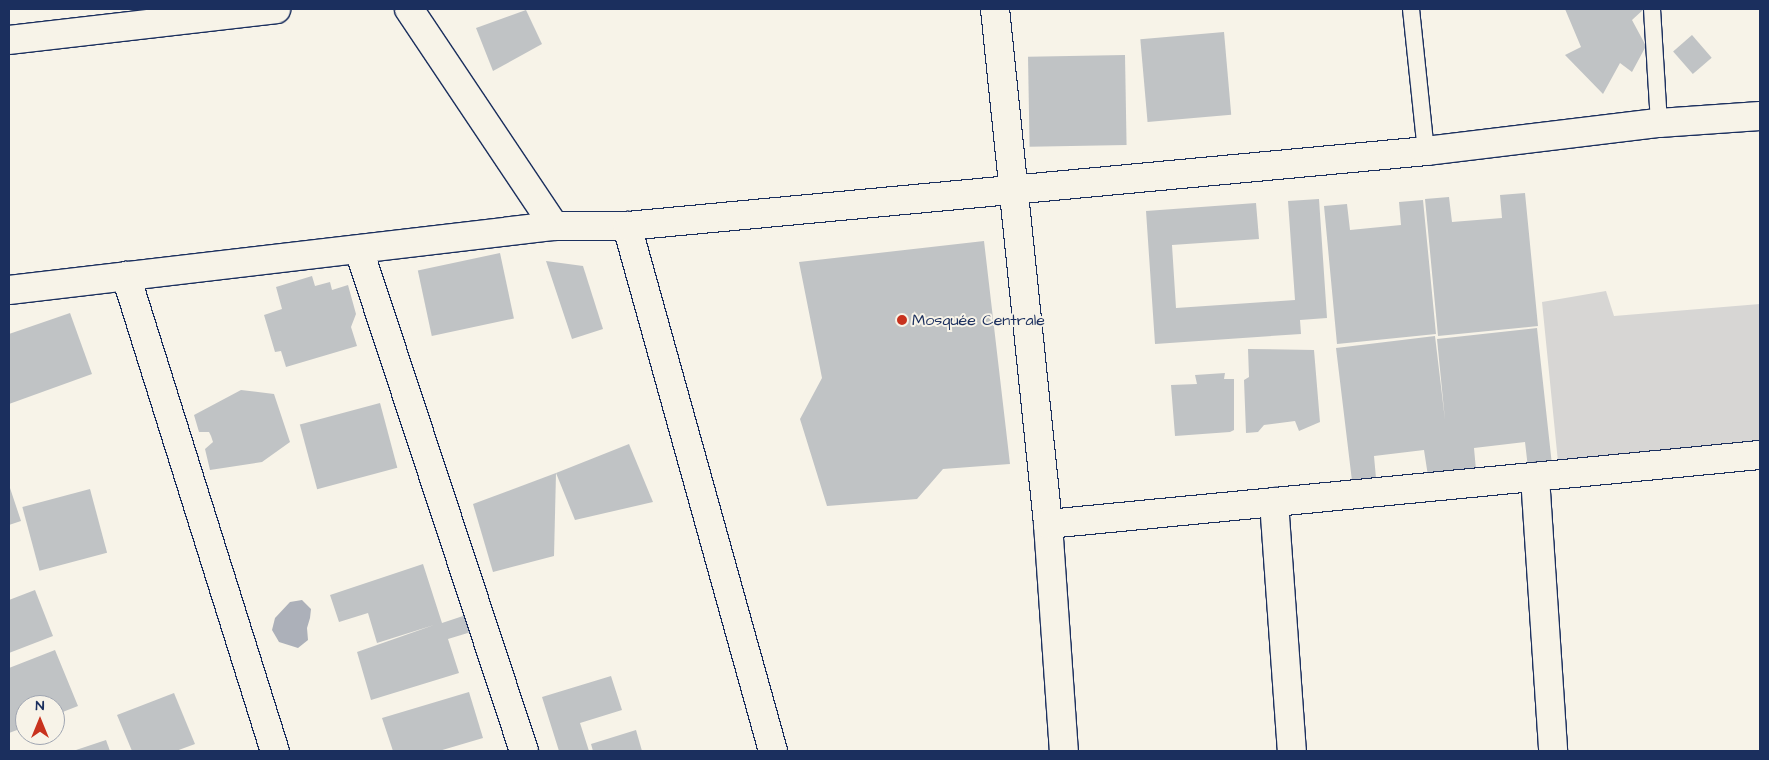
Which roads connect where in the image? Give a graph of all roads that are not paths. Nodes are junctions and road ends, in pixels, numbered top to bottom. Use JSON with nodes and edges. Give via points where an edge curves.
{"nodes":[{"id":1,"x":276,"y":9,"type":"edge"},
{"id":2,"x":409,"y":9,"type":"edge"},
{"id":3,"x":995,"y":9,"type":"edge"},
{"id":4,"x":1411,"y":9,"type":"edge"},
{"id":5,"x":1652,"y":9,"type":"edge"},
{"id":6,"x":9,"y":40,"type":"edge"},
{"id":7,"x":1760,"y":116,"type":"edge"},
{"id":8,"x":1659,"y":123,"type":"junction"},
{"id":9,"x":1426,"y":151,"type":"junction"},
{"id":10,"x":1013,"y":190,"type":"junction"},
{"id":11,"x":554,"y":226,"type":"junction"},
{"id":12,"x":627,"y":226,"type":"junction"},
{"id":13,"x":359,"y":250,"type":"junction"},
{"id":14,"x":126,"y":276,"type":"junction"},
{"id":15,"x":9,"y":290,"type":"edge"},
{"id":16,"x":1760,"y":455,"type":"edge"},
{"id":17,"x":1535,"y":477,"type":"junction"},
{"id":18,"x":1274,"y":502,"type":"junction"},
{"id":19,"x":1048,"y":524,"type":"junction"},
{"id":20,"x":275,"y":751,"type":"edge"},
{"id":21,"x":524,"y":751,"type":"edge"},
{"id":22,"x":773,"y":751,"type":"edge"},
{"id":23,"x":1064,"y":751,"type":"edge"},
{"id":24,"x":1292,"y":751,"type":"edge"},
{"id":25,"x":1553,"y":751,"type":"edge"}],
"edges":[{"from":1,"to":6,"type":"street"},
{"from":2,"to":11,"type":"street"},
{"from":3,"to":10,"type":"street"},
{"from":4,"to":9,"type":"lane"},
{"from":5,"to":8,"type":"lane"},
{"from":7,"to":8,"type":"street"},
{"from":8,"to":9,"type":"street"},
{"from":9,"to":10,"type":"street"},
{"from":10,"to":12,"type":"street"},
{"from":10,"to":19,"type":"street"},
{"from":11,"to":12,"type":"street"},
{"from":11,"to":13,"type":"street"},
{"from":12,"to":22,"type":"street"},
{"from":13,"to":14,"type":"street"},
{"from":13,"to":21,"type":"street"},
{"from":14,"to":15,"type":"street"},
{"from":14,"to":20,"type":"street"},
{"from":16,"to":17,"type":"street"},
{"from":17,"to":18,"type":"street"},
{"from":17,"to":25,"type":"street"},
{"from":18,"to":19,"type":"street"},
{"from":18,"to":24,"type":"street"},
{"from":19,"to":23,"type":"street"}]}
